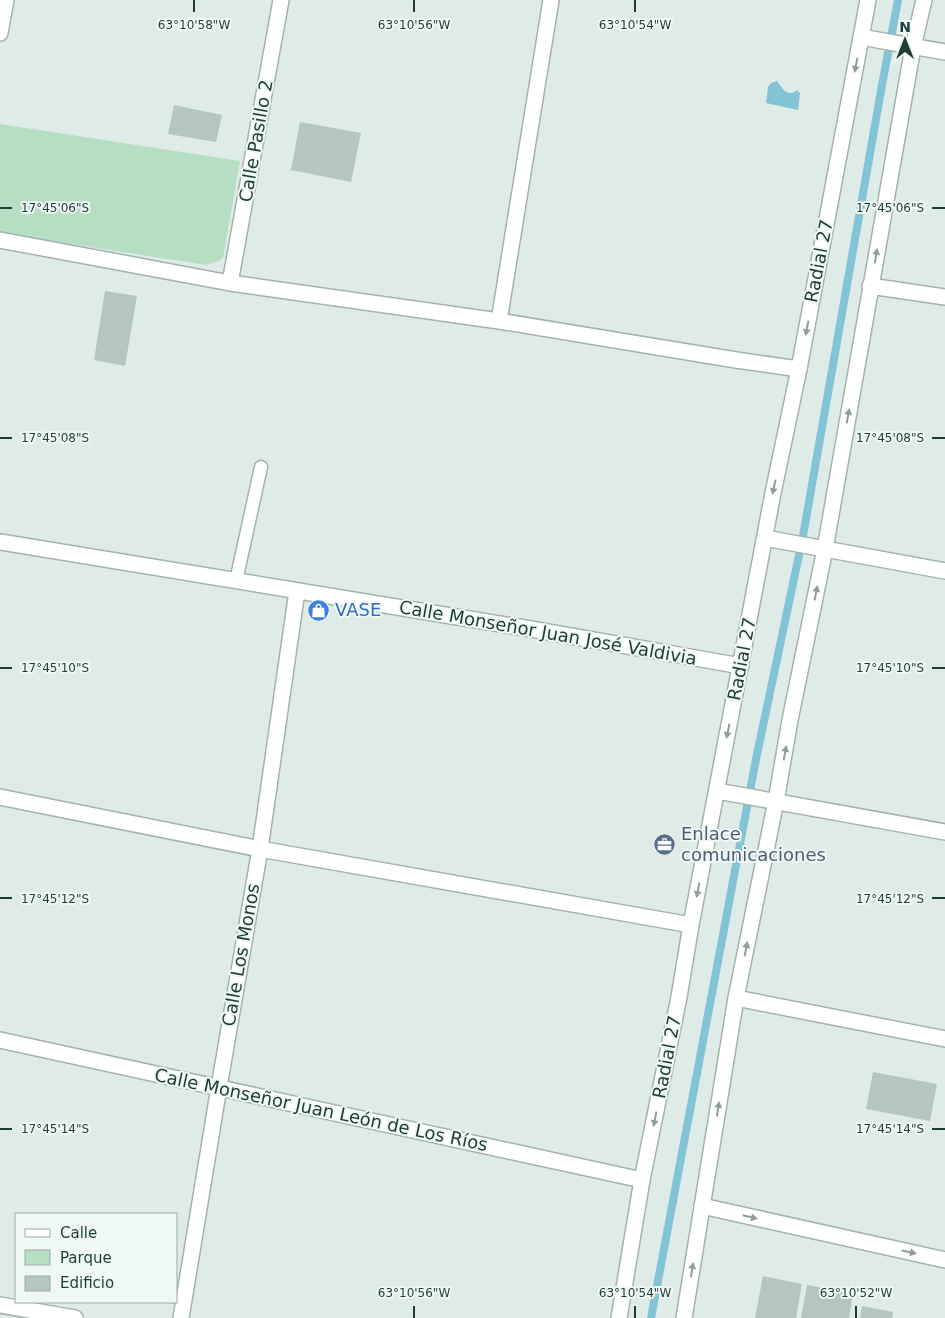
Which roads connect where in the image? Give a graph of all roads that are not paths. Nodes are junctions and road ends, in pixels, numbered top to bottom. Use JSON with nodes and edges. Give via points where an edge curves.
{"nodes":[{"id":1,"x":6,"y":0,"type":"edge"},
{"id":2,"x":282,"y":0,"type":"edge"},
{"id":3,"x":551,"y":0,"type":"edge"},
{"id":4,"x":868,"y":0,"type":"edge"},
{"id":5,"x":924,"y":0,"type":"edge"},
{"id":6,"x":0,"y":32,"type":"edge"},
{"id":7,"x":865,"y":38,"type":"junction"},
{"id":8,"x":913,"y":47,"type":"junction"},
{"id":9,"x":945,"y":52,"type":"edge"},
{"id":10,"x":0,"y":240,"type":"edge"},
{"id":11,"x":230,"y":283,"type":"junction"},
{"id":12,"x":870,"y":286,"type":"junction"},
{"id":13,"x":945,"y":297,"type":"edge"},
{"id":14,"x":499,"y":320,"type":"junction"},
{"id":15,"x":799,"y":369,"type":"junction"},
{"id":16,"x":261,"y":467,"type":"dead end"},
{"id":17,"x":771,"y":539,"type":"junction"},
{"id":18,"x":0,"y":542,"type":"edge"},
{"id":19,"x":825,"y":549,"type":"junction"},
{"id":20,"x":945,"y":571,"type":"edge"},
{"id":21,"x":236,"y":581,"type":"junction"},
{"id":22,"x":297,"y":591,"type":"junction"},
{"id":23,"x":741,"y":666,"type":"junction"},
{"id":24,"x":722,"y":792,"type":"junction"},
{"id":25,"x":0,"y":797,"type":"edge"},
{"id":26,"x":776,"y":801,"type":"junction"},
{"id":27,"x":945,"y":832,"type":"edge"},
{"id":28,"x":260,"y":849,"type":"junction"},
{"id":29,"x":691,"y":925,"type":"junction"},
{"id":30,"x":736,"y":998,"type":"junction"},
{"id":31,"x":945,"y":1039,"type":"edge"},
{"id":32,"x":0,"y":1040,"type":"edge"},
{"id":33,"x":219,"y":1087,"type":"junction"},
{"id":34,"x":642,"y":1180,"type":"junction"},
{"id":35,"x":702,"y":1206,"type":"junction"},
{"id":36,"x":945,"y":1260,"type":"edge"},
{"id":37,"x":0,"y":1305,"type":"edge"},
{"id":38,"x":75,"y":1318,"type":"edge"},
{"id":39,"x":181,"y":1318,"type":"edge"},
{"id":40,"x":619,"y":1318,"type":"edge"},
{"id":41,"x":684,"y":1318,"type":"edge"}],
"edges":[{"from":1,"to":6,"type":"street"},
{"from":2,"to":11,"type":"street","name":"Calle Pasillo 2"},
{"from":3,"to":14,"type":"street"},
{"from":4,"to":7,"type":"street","name":"Radial 27"},
{"from":5,"to":8,"type":"street"},
{"from":7,"to":8,"type":"street"},
{"from":7,"to":15,"type":"street","name":"Radial 27","one_way":true},
{"from":8,"to":9,"type":"street"},
{"from":12,"to":8,"type":"street","one_way":true},
{"from":10,"to":11,"type":"street"},
{"from":11,"to":14,"type":"street"},
{"from":12,"to":13,"type":"street"},
{"from":19,"to":12,"type":"street","one_way":true},
{"from":14,"to":15,"type":"street"},
{"from":15,"to":17,"type":"street","name":"Radial 27","one_way":true},
{"from":16,"to":21,"type":"lane"},
{"from":17,"to":19,"type":"street"},
{"from":17,"to":23,"type":"street","name":"Radial 27"},
{"from":18,"to":21,"type":"street","name":"Calle Monseñor Juan José Valdivia"},
{"from":19,"to":20,"type":"street"},
{"from":26,"to":19,"type":"street","one_way":true},
{"from":21,"to":22,"type":"street","name":"Calle Monseñor Juan José Valdivia"},
{"from":22,"to":23,"type":"street","name":"Calle Monseñor Juan José Valdivia"},
{"from":22,"to":28,"type":"street","name":"Calle Los Monos"},
{"from":23,"to":24,"type":"street","name":"Radial 27","one_way":true},
{"from":24,"to":26,"type":"street"},
{"from":24,"to":29,"type":"street","name":"Radial 27","one_way":true},
{"from":25,"to":28,"type":"street"},
{"from":26,"to":27,"type":"street"},
{"from":30,"to":26,"type":"street","one_way":true},
{"from":28,"to":29,"type":"street"},
{"from":28,"to":33,"type":"street","name":"Calle Los Monos"},
{"from":29,"to":34,"type":"street","name":"Radial 27","one_way":true},
{"from":30,"to":31,"type":"street"},
{"from":35,"to":30,"type":"street","one_way":true},
{"from":32,"to":33,"type":"street","name":"Calle Monseñor Juan León de Los Ríos"},
{"from":33,"to":34,"type":"street","name":"Calle Monseñor Juan León de Los Ríos"},
{"from":33,"to":39,"type":"street","name":"Calle Los Monos"},
{"from":34,"to":40,"type":"street","name":"Radial 27"},
{"from":35,"to":36,"type":"street","one_way":true},
{"from":41,"to":35,"type":"street","one_way":true},
{"from":37,"to":38,"type":"street"}]}
